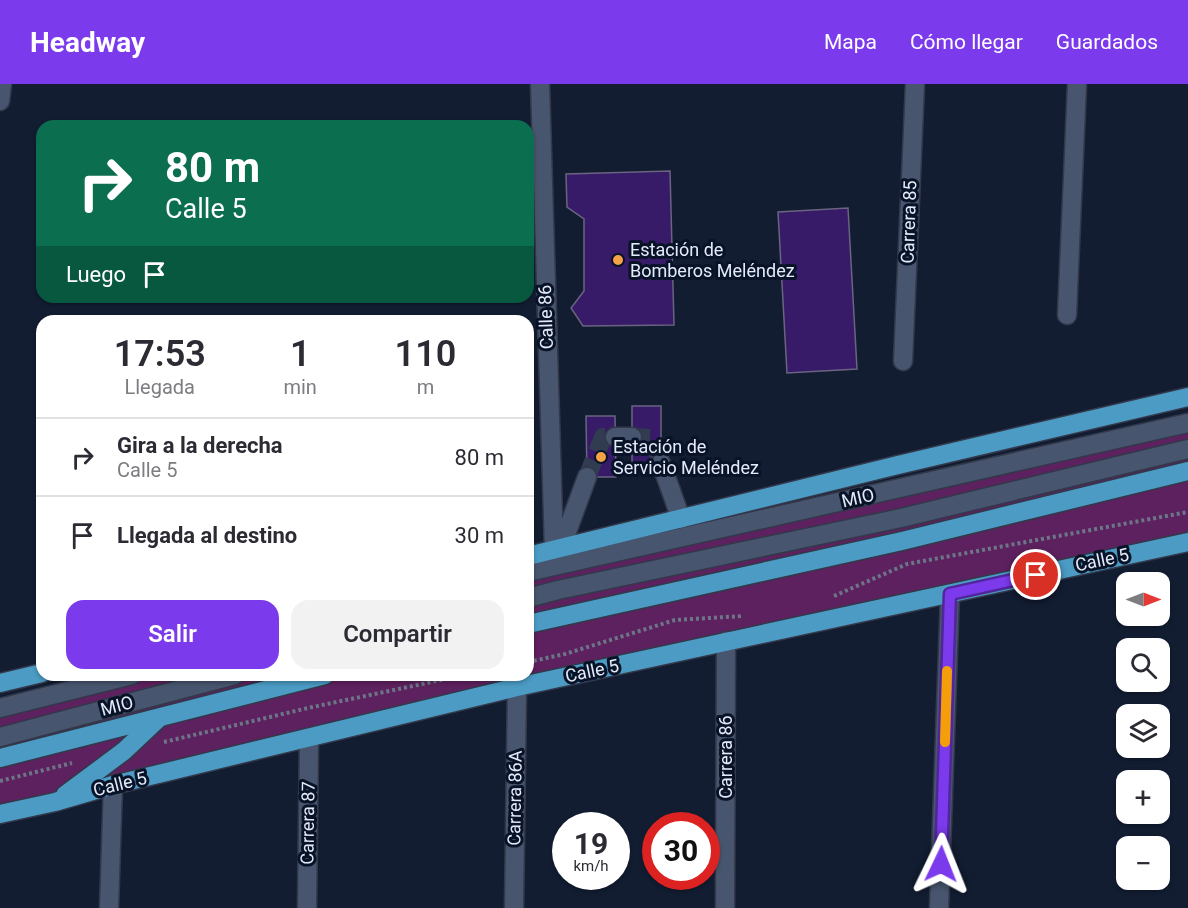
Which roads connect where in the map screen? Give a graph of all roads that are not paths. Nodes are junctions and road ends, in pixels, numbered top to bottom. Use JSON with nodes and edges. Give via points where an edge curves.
{"nodes":[{"id":1,"x":2,"y":84,"type":"edge"},
{"id":2,"x":540,"y":84,"type":"edge"},
{"id":3,"x":915,"y":84,"type":"edge"},
{"id":4,"x":1077,"y":84,"type":"edge"},
{"id":5,"x":0,"y":101,"type":"edge"},
{"id":6,"x":1067,"y":315,"type":"dead end"},
{"id":7,"x":903,"y":361,"type":"dead end"},
{"id":8,"x":1188,"y":397,"type":"edge"},
{"id":9,"x":1188,"y":423,"type":"edge"},
{"id":10,"x":1188,"y":449,"type":"edge"},
{"id":11,"x":661,"y":463,"type":"tunnel mouth"},
{"id":12,"x":1188,"y":471,"type":"edge"},
{"id":13,"x":587,"y":477,"type":"tunnel mouth"},
{"id":14,"x":681,"y":519,"type":"junction"},
{"id":15,"x":1188,"y":542,"type":"edge"},
{"id":16,"x":557,"y":549,"type":"junction"},
{"id":17,"x":534,"y":555,"type":"edge"},
{"id":18,"x":534,"y":571,"type":"edge"},
{"id":19,"x":950,"y":594,"type":"junction"},
{"id":20,"x":534,"y":596,"type":"edge"},
{"id":21,"x":534,"y":623,"type":"edge"},
{"id":22,"x":726,"y":641,"type":"junction"},
{"id":23,"x":36,"y":674,"type":"edge"},
{"id":24,"x":108,"y":681,"type":"edge"},
{"id":25,"x":212,"y":681,"type":"edge"},
{"id":26,"x":301,"y":681,"type":"edge"},
{"id":27,"x":0,"y":683,"type":"edge"},
{"id":28,"x":516,"y":687,"type":"junction"},
{"id":29,"x":0,"y":708,"type":"edge"},
{"id":30,"x":161,"y":716,"type":"junction"},
{"id":31,"x":0,"y":737,"type":"edge"},
{"id":32,"x":309,"y":738,"type":"junction"},
{"id":33,"x":0,"y":758,"type":"edge"},
{"id":34,"x":113,"y":786,"type":"junction"},
{"id":35,"x":55,"y":802,"type":"junction"},
{"id":36,"x":0,"y":814,"type":"edge"},
{"id":37,"x":109,"y":908,"type":"edge"},
{"id":38,"x":307,"y":908,"type":"edge"},
{"id":39,"x":514,"y":908,"type":"edge"},
{"id":40,"x":725,"y":908,"type":"edge"},
{"id":41,"x":939,"y":908,"type":"edge"}],
"edges":[{"from":1,"to":5,"type":"street"},
{"from":2,"to":16,"type":"street","name":"Calle 86"},
{"from":3,"to":7,"type":"street","name":"Carrera 85"},
{"from":4,"to":6,"type":"street"},
{"from":8,"to":14,"type":"main road"},
{"from":9,"to":18,"type":"street","name":"MIO"},
{"from":10,"to":20,"type":"street","name":"MIO","via":[[901,519]]},
{"from":11,"to":14,"type":"street"},
{"from":12,"to":21,"type":"main road","via":[[902,541]]},
{"from":13,"to":16,"type":"street"},
{"from":14,"to":16,"type":"main road"},
{"from":15,"to":19,"type":"main road","name":"Calle 5"},
{"from":16,"to":17,"type":"main road"},
{"from":19,"to":22,"type":"main road","name":"Calle 5"},
{"from":19,"to":41,"type":"street"},
{"from":22,"to":28,"type":"main road","name":"Calle 5"},
{"from":22,"to":40,"type":"street","name":"Carrera 86"},
{"from":23,"to":27,"type":"main road"},
{"from":24,"to":29,"type":"street","name":"MIO"},
{"from":25,"to":31,"type":"street","name":"MIO"},
{"from":26,"to":30,"type":"main road"},
{"from":28,"to":32,"type":"main road","name":"Calle 5"},
{"from":28,"to":39,"type":"street","name":"Carrera 86A"},
{"from":30,"to":33,"type":"main road"},
{"from":30,"to":35,"type":"main road","via":[[124,751]]},
{"from":32,"to":34,"type":"main road","name":"Calle 5"},
{"from":32,"to":38,"type":"street","name":"Carrera 87"},
{"from":34,"to":35,"type":"main road","name":"Calle 5"},
{"from":34,"to":37,"type":"street"},
{"from":35,"to":36,"type":"main road","name":"Calle 5"}]}
